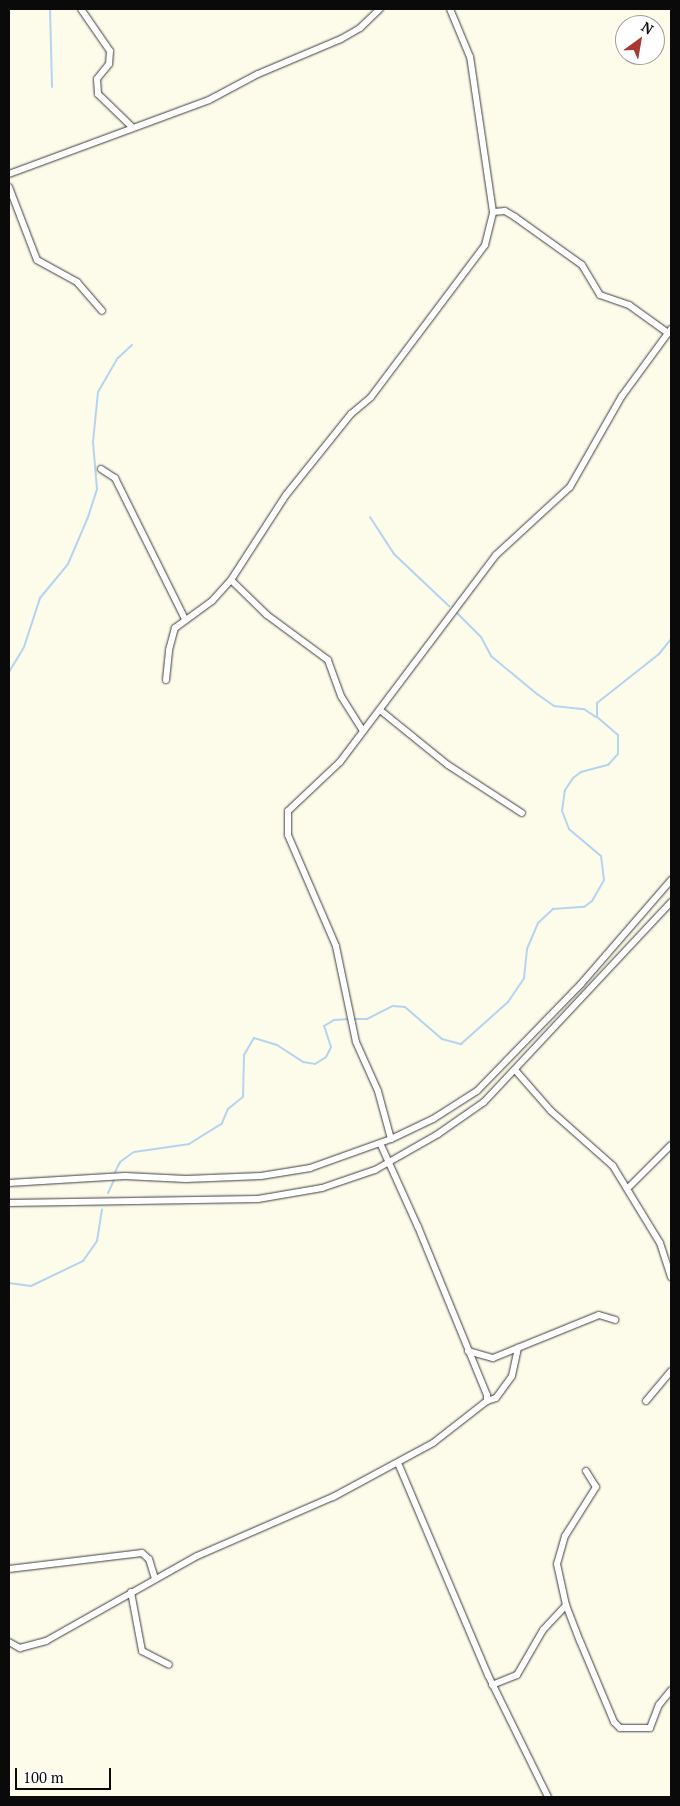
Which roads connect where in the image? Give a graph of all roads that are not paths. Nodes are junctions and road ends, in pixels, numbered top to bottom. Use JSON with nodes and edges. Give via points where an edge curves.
{"nodes":[{"id":1,"x":81,"y":9,"type":"edge"},
{"id":2,"x":380,"y":9,"type":"edge"},
{"id":3,"x":450,"y":9,"type":"edge"},
{"id":4,"x":131,"y":126,"type":"junction"},
{"id":5,"x":9,"y":174,"type":"edge"},
{"id":6,"x":9,"y":187,"type":"edge"},
{"id":7,"x":493,"y":212,"type":"junction"},
{"id":8,"x":102,"y":311,"type":"dead end"},
{"id":9,"x":670,"y":331,"type":"edge"},
{"id":10,"x":101,"y":469,"type":"dead end"},
{"id":11,"x":231,"y":580,"type":"junction"},
{"id":12,"x":185,"y":618,"type":"junction"},
{"id":13,"x":166,"y":680,"type":"dead end"},
{"id":14,"x":380,"y":710,"type":"junction"},
{"id":15,"x":363,"y":731,"type":"junction"},
{"id":16,"x":522,"y":813,"type":"dead end"},
{"id":17,"x":671,"y":880,"type":"edge"},
{"id":18,"x":671,"y":902,"type":"edge"},
{"id":19,"x":516,"y":1071,"type":"junction"},
{"id":20,"x":391,"y":1139,"type":"junction"},
{"id":21,"x":380,"y":1143,"type":"junction"},
{"id":22,"x":671,"y":1145,"type":"edge"},
{"id":23,"x":388,"y":1164,"type":"junction"},
{"id":24,"x":9,"y":1183,"type":"edge"},
{"id":25,"x":628,"y":1188,"type":"junction"},
{"id":26,"x":9,"y":1204,"type":"edge"},
{"id":27,"x":668,"y":1255,"type":"edge"},
{"id":28,"x":671,"y":1277,"type":"edge"},
{"id":29,"x":615,"y":1320,"type":"dead end"},
{"id":30,"x":518,"y":1348,"type":"junction"},
{"id":31,"x":468,"y":1352,"type":"junction"},
{"id":32,"x":671,"y":1371,"type":"edge"},
{"id":33,"x":487,"y":1401,"type":"junction"},
{"id":34,"x":646,"y":1401,"type":"dead end"},
{"id":35,"x":398,"y":1463,"type":"junction"},
{"id":36,"x":586,"y":1471,"type":"dead end"},
{"id":37,"x":9,"y":1569,"type":"edge"},
{"id":38,"x":156,"y":1579,"type":"junction"},
{"id":39,"x":131,"y":1592,"type":"junction"},
{"id":40,"x":566,"y":1605,"type":"junction"},
{"id":41,"x":9,"y":1642,"type":"edge"},
{"id":42,"x":169,"y":1665,"type":"dead end"},
{"id":43,"x":492,"y":1685,"type":"junction"},
{"id":44,"x":671,"y":1690,"type":"edge"},
{"id":45,"x":548,"y":1797,"type":"edge"}],
"edges":[{"from":1,"to":4,"type":"street","via":[[110,51],[108,64],[97,79],[98,94]]},
{"from":2,"to":4,"type":"street","via":[[360,28],[341,39],[258,74],[194,107]]},
{"from":3,"to":7,"type":"street","via":[[470,57]]},
{"from":4,"to":5,"type":"street"},
{"from":6,"to":8,"type":"street","via":[[37,260],[77,282]]},
{"from":7,"to":9,"type":"street","via":[[502,211],[515,217],[582,265],[600,295],[629,305]]},
{"from":7,"to":11,"type":"street","via":[[482,251],[372,397],[351,414],[286,496]]},
{"from":9,"to":14,"type":"street","via":[[622,396],[570,486],[490,562]]},
{"from":10,"to":12,"type":"street","via":[[115,478]]},
{"from":11,"to":12,"type":"street","via":[[212,601]]},
{"from":11,"to":15,"type":"street","via":[[267,615],[328,660],[341,696]]},
{"from":12,"to":13,"type":"street","via":[[172,633]]},
{"from":14,"to":15,"type":"street"},
{"from":14,"to":16,"type":"street","via":[[448,765]]},
{"from":15,"to":20,"type":"street","via":[[334,769],[295,801],[288,811],[286,826],[336,946],[356,1042],[378,1091]]},
{"from":17,"to":20,"type":"street","via":[[581,984],[477,1091],[440,1115]]},
{"from":18,"to":19,"type":"street"},
{"from":19,"to":23,"type":"street","via":[[465,1117]]},
{"from":19,"to":25,"type":"street","via":[[551,1112],[604,1156]]},
{"from":20,"to":21,"type":"street"},
{"from":21,"to":23,"type":"street"},
{"from":21,"to":24,"type":"street","via":[[310,1168],[261,1176],[186,1179],[125,1176]]},
{"from":22,"to":25,"type":"street"},
{"from":23,"to":26,"type":"street","via":[[322,1188],[258,1199]]},
{"from":23,"to":31,"type":"street","via":[[422,1235]]},
{"from":25,"to":27,"type":"street"},
{"from":27,"to":28,"type":"street"},
{"from":29,"to":30,"type":"street","via":[[599,1315]]},
{"from":30,"to":31,"type":"street","via":[[493,1358]]},
{"from":30,"to":33,"type":"street","via":[[512,1376],[496,1398]]},
{"from":31,"to":33,"type":"street","via":[[487,1394]]},
{"from":32,"to":34,"type":"street"},
{"from":33,"to":35,"type":"street","via":[[433,1443]]},
{"from":35,"to":38,"type":"street","via":[[333,1497],[197,1556]]},
{"from":35,"to":43,"type":"street"},
{"from":36,"to":40,"type":"street","via":[[596,1487],[565,1536],[557,1564]]},
{"from":37,"to":38,"type":"street","via":[[142,1553],[149,1559]]},
{"from":38,"to":39,"type":"street"},
{"from":39,"to":41,"type":"street","via":[[46,1641],[20,1648]]},
{"from":39,"to":42,"type":"street","via":[[142,1651]]},
{"from":40,"to":43,"type":"street","via":[[536,1640],[517,1675]]},
{"from":40,"to":44,"type":"street","via":[[614,1722],[620,1728],[650,1728]]},
{"from":43,"to":45,"type":"street"}]}
